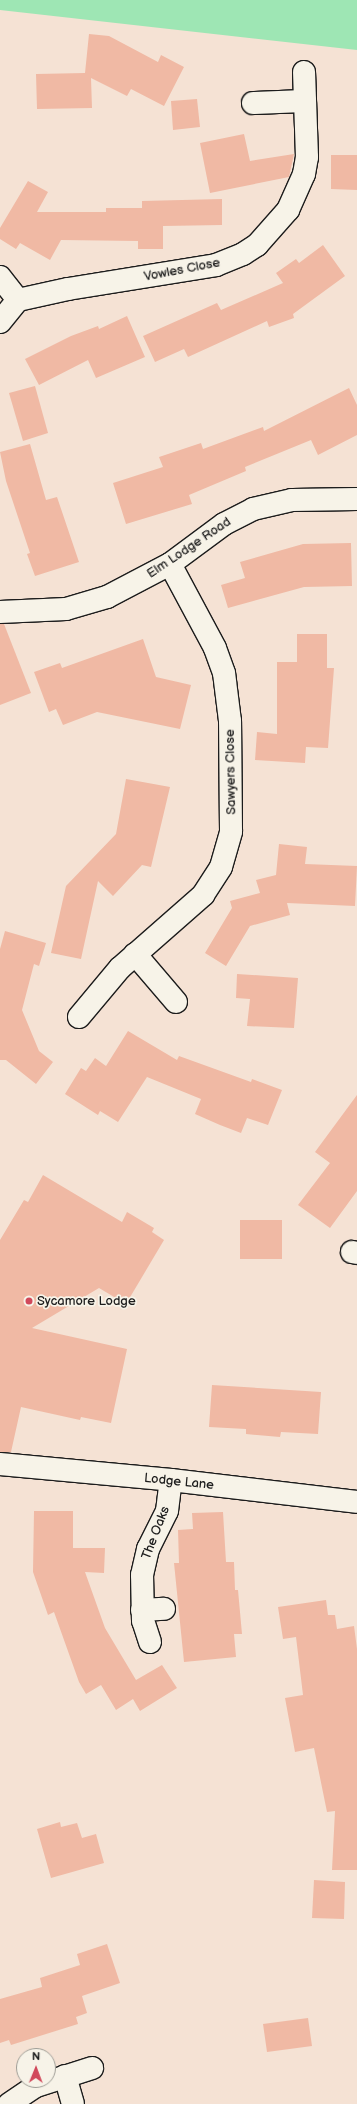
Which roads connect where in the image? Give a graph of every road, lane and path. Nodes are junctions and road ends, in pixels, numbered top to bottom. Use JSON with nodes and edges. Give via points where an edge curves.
{"nodes":[{"id":1,"x":304,"y":72,"type":"dead end"},
{"id":2,"x":305,"y":101,"type":"junction"},
{"id":3,"x":253,"y":103,"type":"dead end"},
{"id":4,"x":0,"y":277,"type":"edge"},
{"id":5,"x":18,"y":300,"type":"junction"},
{"id":6,"x":0,"y":322,"type":"edge"},
{"id":7,"x":357,"y":499,"type":"edge"},
{"id":8,"x":170,"y":564,"type":"junction"},
{"id":9,"x":0,"y":612,"type":"edge"},
{"id":10,"x":135,"y":954,"type":"junction"},
{"id":11,"x":176,"y":1002,"type":"dead end"},
{"id":12,"x":79,"y":1017,"type":"dead end"},
{"id":13,"x":0,"y":1464,"type":"edge"},
{"id":14,"x":171,"y":1480,"type":"junction"},
{"id":15,"x":357,"y":1502,"type":"edge"},
{"id":16,"x":142,"y":1610,"type":"junction"},
{"id":17,"x":164,"y":1610,"type":"dead end"},
{"id":18,"x":150,"y":1642,"type":"dead end"},
{"id":19,"x":92,"y":2068,"type":"dead end"},
{"id":20,"x":65,"y":2076,"type":"junction"},
{"id":21,"x":9,"y":2104,"type":"edge"},
{"id":22,"x":73,"y":2104,"type":"edge"}],
"edges":[{"from":1,"to":2,"type":"street","name":"Vowles Close"},
{"from":2,"to":3,"type":"street"},
{"from":2,"to":5,"type":"street","name":"Vowles Close","via":[[307,157],[298,191],[288,210],[267,236],[243,254],[199,268],[68,289]]},
{"from":4,"to":5,"type":"street"},
{"from":5,"to":6,"type":"street"},
{"from":7,"to":8,"type":"street","name":"Elm Lodge Road","via":[[298,500],[253,509],[224,524]]},
{"from":8,"to":9,"type":"street","name":"Elm Lodge Road","via":[[107,597],[66,610]]},
{"from":8,"to":10,"type":"street","name":"Sawyers Close","via":[[215,648],[224,673],[230,721],[231,830],[222,866],[206,891],[182,915]]},
{"from":10,"to":11,"type":"street"},
{"from":10,"to":12,"type":"street","name":"Sawyers Close","via":[[104,985]]},
{"from":13,"to":14,"type":"street","name":"Lodge Lane"},
{"from":14,"to":15,"type":"street","name":"Lodge Lane"},
{"from":14,"to":16,"type":"street","name":"The Oaks","via":[[165,1517],[146,1553],[141,1583]]},
{"from":16,"to":17,"type":"street"},
{"from":16,"to":18,"type":"street","name":"The Oaks"},
{"from":19,"to":20,"type":"street"},
{"from":20,"to":21,"type":"street","via":[[30,2090]]},
{"from":20,"to":22,"type":"street"}]}
